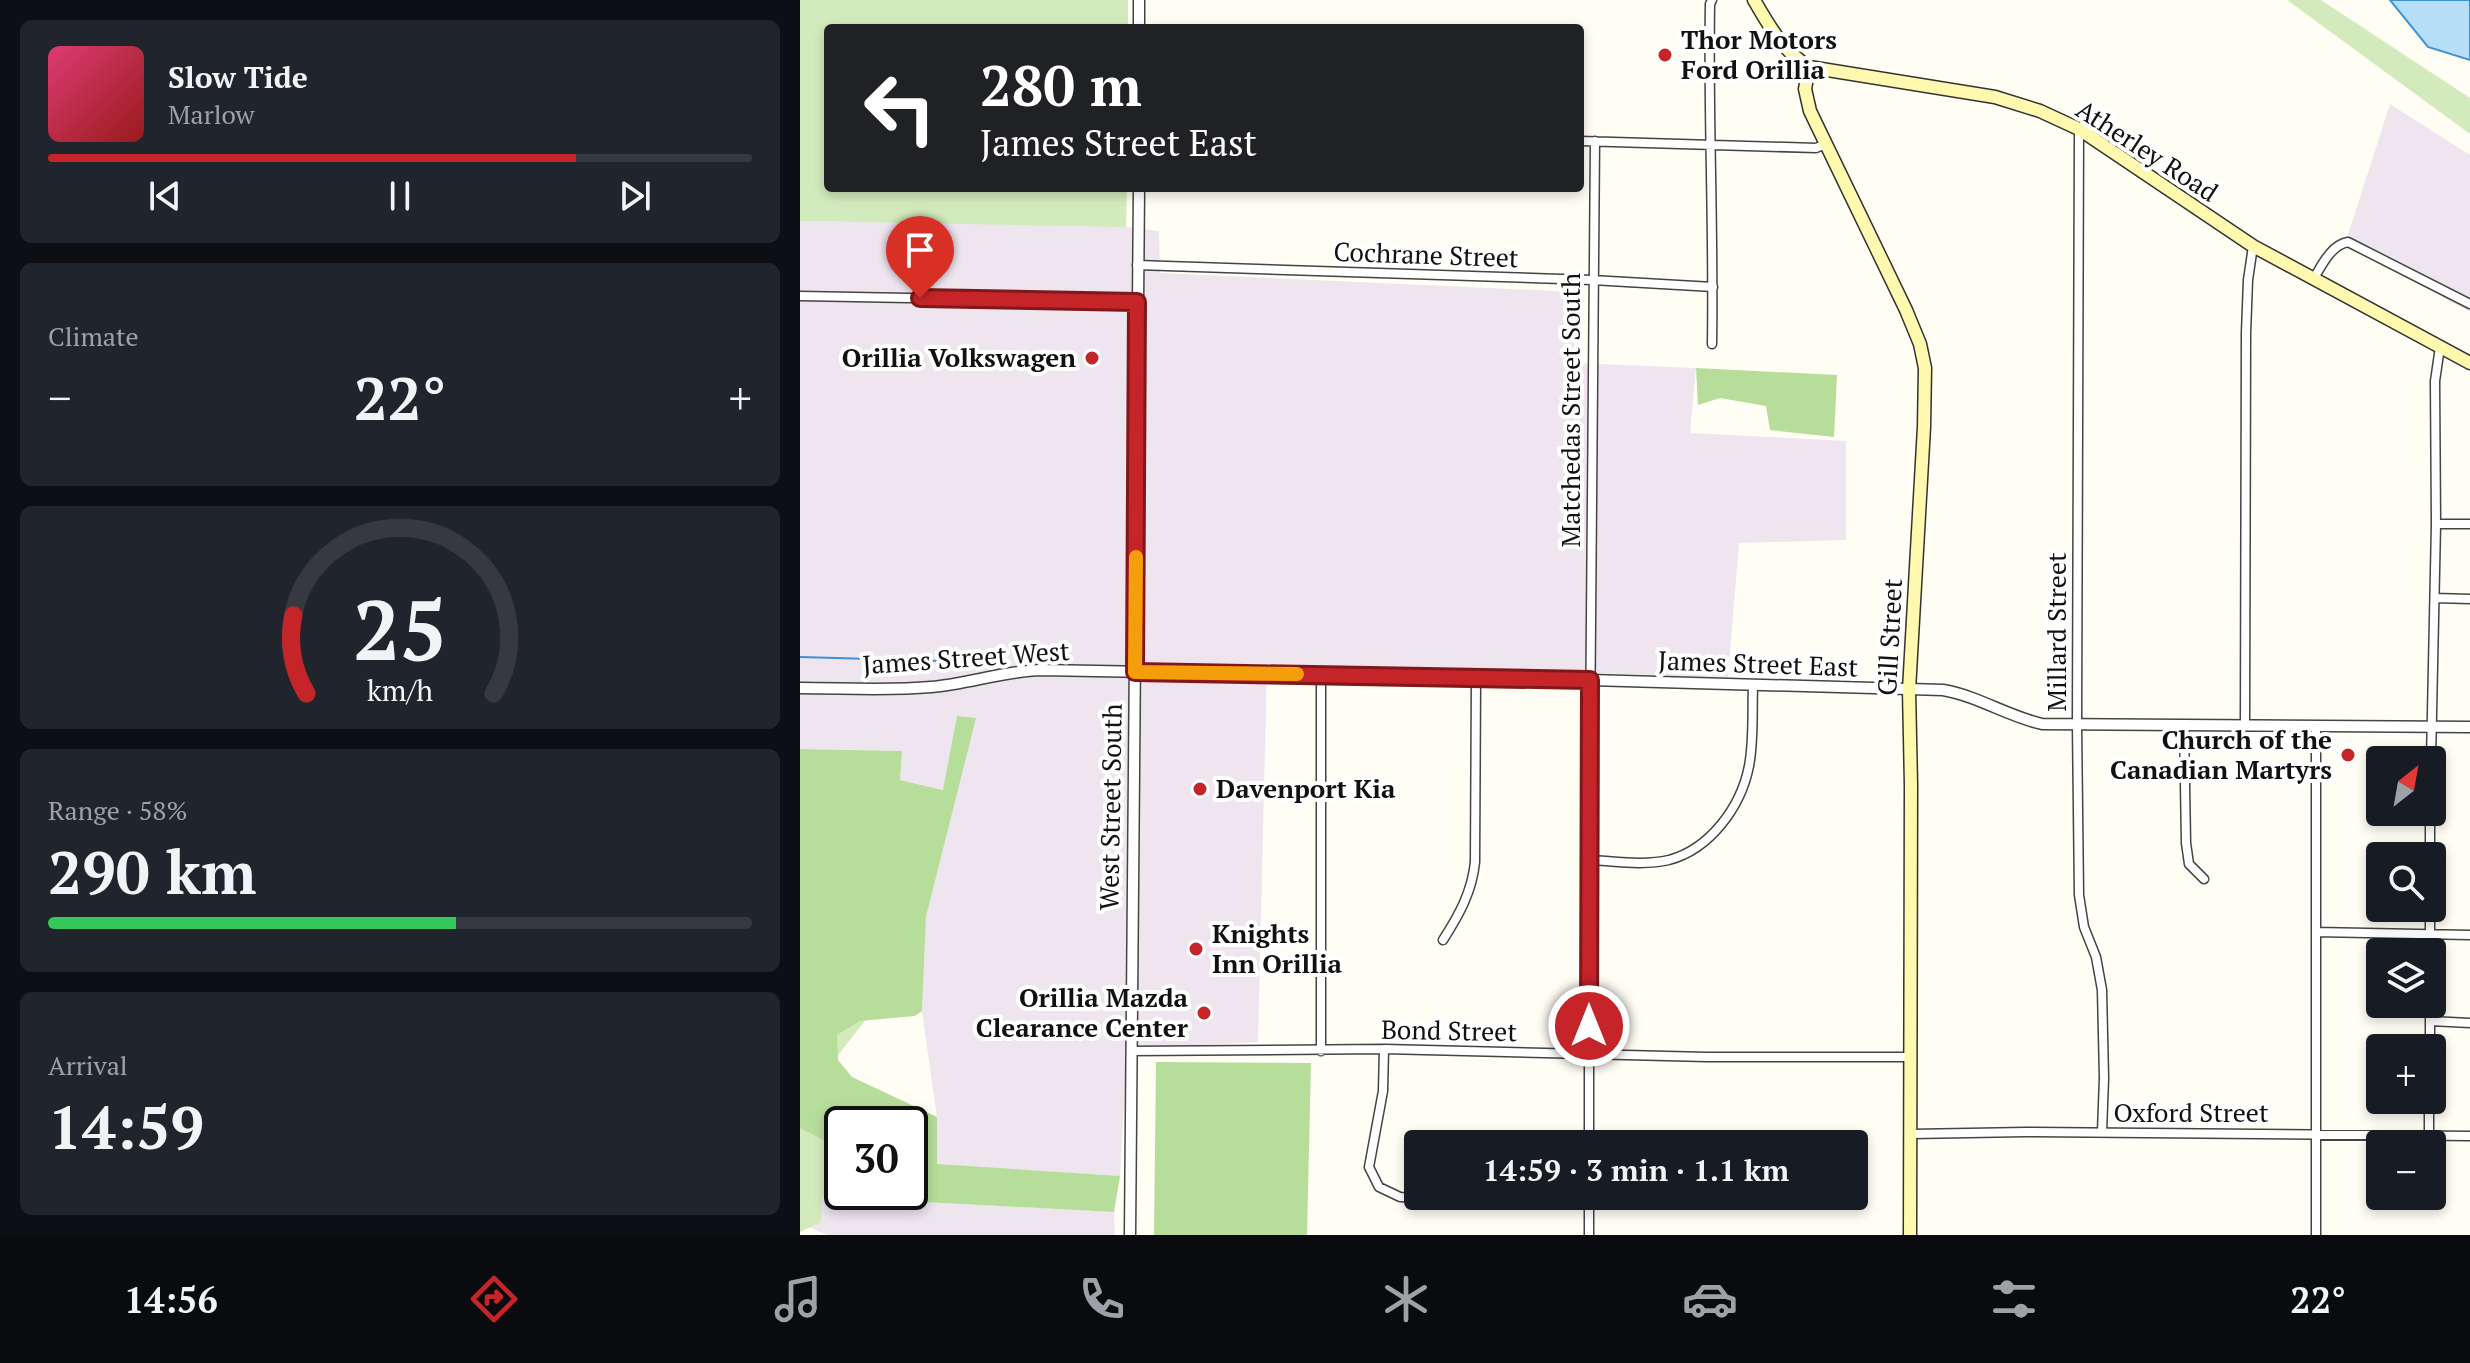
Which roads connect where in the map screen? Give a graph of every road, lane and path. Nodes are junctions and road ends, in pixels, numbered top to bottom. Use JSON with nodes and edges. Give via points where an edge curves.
{"nodes":[{"id":1,"x":1139,"y":0,"type":"edge"},
{"id":2,"x":1712,"y":0,"type":"edge"},
{"id":3,"x":1754,"y":0,"type":"edge"},
{"id":4,"x":1139,"y":24,"type":"edge"},
{"id":5,"x":1809,"y":67,"type":"junction"},
{"id":6,"x":2079,"y":129,"type":"junction"},
{"id":7,"x":1584,"y":141,"type":"edge"},
{"id":8,"x":1595,"y":141,"type":"junction"},
{"id":9,"x":1826,"y":144,"type":"junction"},
{"id":10,"x":1709,"y":145,"type":"junction"},
{"id":11,"x":1139,"y":192,"type":"edge"},
{"id":12,"x":2253,"y":246,"type":"junction"},
{"id":13,"x":1137,"y":265,"type":"junction"},
{"id":14,"x":2314,"y":278,"type":"junction"},
{"id":15,"x":1592,"y":280,"type":"junction"},
{"id":16,"x":1713,"y":287,"type":"junction"},
{"id":17,"x":800,"y":296,"type":"edge"},
{"id":18,"x":1137,"y":302,"type":"junction"},
{"id":19,"x":2470,"y":304,"type":"edge"},
{"id":20,"x":1712,"y":344,"type":"dead end"},
{"id":21,"x":2440,"y":347,"type":"junction"},
{"id":22,"x":2470,"y":363,"type":"edge"},
{"id":23,"x":2436,"y":524,"type":"junction"},
{"id":24,"x":2470,"y":524,"type":"edge"},
{"id":25,"x":2435,"y":598,"type":"junction"},
{"id":26,"x":2470,"y":599,"type":"edge"},
{"id":27,"x":1135,"y":672,"type":"junction"},
{"id":28,"x":1321,"y":674,"type":"junction"},
{"id":29,"x":1476,"y":678,"type":"junction"},
{"id":30,"x":1590,"y":680,"type":"junction"},
{"id":31,"x":1753,"y":686,"type":"junction"},
{"id":32,"x":800,"y":688,"type":"edge"},
{"id":33,"x":1909,"y":690,"type":"junction"},
{"id":34,"x":2077,"y":724,"type":"junction"},
{"id":35,"x":2184,"y":725,"type":"junction"},
{"id":36,"x":2245,"y":726,"type":"junction"},
{"id":37,"x":2433,"y":726,"type":"junction"},
{"id":38,"x":2316,"y":727,"type":"junction"},
{"id":39,"x":2470,"y":727,"type":"edge"},
{"id":40,"x":2432,"y":746,"type":"edge"},
{"id":41,"x":1589,"y":860,"type":"junction"},
{"id":42,"x":2204,"y":879,"type":"dead end"},
{"id":43,"x":2430,"y":922,"type":"edge"},
{"id":44,"x":2316,"y":932,"type":"junction"},
{"id":45,"x":2470,"y":935,"type":"edge"},
{"id":46,"x":2430,"y":936,"type":"junction"},
{"id":47,"x":1443,"y":940,"type":"dead end"},
{"id":48,"x":2430,"y":1021,"type":"joint"},
{"id":49,"x":2470,"y":1023,"type":"edge"},
{"id":50,"x":2430,"y":1034,"type":"edge"},
{"id":51,"x":1384,"y":1049,"type":"junction"},
{"id":52,"x":1131,"y":1051,"type":"junction"},
{"id":53,"x":1321,"y":1051,"type":"junction"},
{"id":54,"x":1589,"y":1053,"type":"junction"},
{"id":55,"x":1911,"y":1057,"type":"junction"},
{"id":56,"x":1589,"y":1130,"type":"edge"},
{"id":57,"x":2102,"y":1132,"type":"junction"},
{"id":58,"x":1911,"y":1134,"type":"junction"},
{"id":59,"x":2315,"y":1134,"type":"junction"},
{"id":60,"x":2366,"y":1135,"type":"edge"},
{"id":61,"x":2446,"y":1136,"type":"edge"},
{"id":62,"x":2470,"y":1136,"type":"edge"},
{"id":63,"x":1404,"y":1197,"type":"edge"},
{"id":64,"x":1589,"y":1210,"type":"edge"},
{"id":65,"x":1130,"y":1235,"type":"edge"},
{"id":66,"x":1589,"y":1235,"type":"edge"},
{"id":67,"x":1910,"y":1235,"type":"edge"},
{"id":68,"x":2316,"y":1235,"type":"edge"}],
"edges":[{"from":1,"to":4,"type":"street"},
{"from":2,"to":10,"type":"street"},
{"from":3,"to":5,"type":"main road","via":[[1780,42]]},
{"from":5,"to":6,"type":"main road","name":"Atherley Road","via":[[2005,99]]},
{"from":5,"to":9,"type":"main road","name":"Gill Street","via":[[1805,94]]},
{"from":6,"to":12,"type":"main road","name":"Atherley Road"},
{"from":6,"to":34,"type":"street","name":"Millard Street"},
{"from":7,"to":8,"type":"street"},
{"from":8,"to":10,"type":"street"},
{"from":8,"to":15,"type":"street","name":"Matchedas Street South"},
{"from":9,"to":10,"type":"street"},
{"from":9,"to":33,"type":"main road","name":"Gill Street","via":[[1906,310],[1925,368]]},
{"from":10,"to":16,"type":"street"},
{"from":11,"to":13,"type":"street","name":"West Street South"},
{"from":12,"to":14,"type":"main road","name":"Atherley Road"},
{"from":12,"to":36,"type":"street","via":[[2246,333]]},
{"from":13,"to":15,"type":"street","name":"Cochrane Street"},
{"from":13,"to":18,"type":"street","name":"West Street South"},
{"from":14,"to":19,"type":"street","via":[[2331,252],[2348,242]]},
{"from":14,"to":21,"type":"main road","name":"Atherley Road"},
{"from":15,"to":16,"type":"street","name":"Cochrane Street"},
{"from":15,"to":30,"type":"street","name":"Matchedas Street South"},
{"from":16,"to":20,"type":"street"},
{"from":17,"to":18,"type":"street"},
{"from":18,"to":27,"type":"street","name":"West Street South"},
{"from":21,"to":22,"type":"main road","name":"Atherley Road"},
{"from":21,"to":23,"type":"street","via":[[2435,381]]},
{"from":23,"to":24,"type":"street"},
{"from":23,"to":25,"type":"street"},
{"from":25,"to":26,"type":"street"},
{"from":25,"to":37,"type":"street"},
{"from":27,"to":28,"type":"street","name":"James Street East"},
{"from":27,"to":32,"type":"street","name":"James Street West","via":[[1022,671],[933,687]]},
{"from":27,"to":52,"type":"street","name":"West Street South"},
{"from":28,"to":29,"type":"street","name":"James Street East"},
{"from":28,"to":53,"type":"street"},
{"from":29,"to":30,"type":"street","name":"James Street East"},
{"from":29,"to":47,"type":"street","via":[[1475,862],[1465,903]]},
{"from":30,"to":31,"type":"street","name":"James Street East"},
{"from":30,"to":41,"type":"street","name":"Matchedas Street South"},
{"from":31,"to":33,"type":"street","name":"James Street East"},
{"from":31,"to":41,"type":"street","via":[[1745,780],[1716,831],[1695,849],[1668,860]]},
{"from":33,"to":34,"type":"street","name":"James Street East","via":[[1966,694],[2026,720]]},
{"from":33,"to":55,"type":"main road","name":"Gill Street"},
{"from":34,"to":35,"type":"street","name":"James Street East"},
{"from":34,"to":57,"type":"street","name":"Millard Street","via":[[2079,895],[2102,990]]},
{"from":35,"to":36,"type":"street","name":"James Street East"},
{"from":35,"to":42,"type":"street","via":[[2186,843],[2189,864]]},
{"from":36,"to":38,"type":"street","name":"James Street East"},
{"from":37,"to":38,"type":"street","name":"James Street East"},
{"from":37,"to":39,"type":"street","name":"James Street East"},
{"from":37,"to":40,"type":"street"},
{"from":38,"to":44,"type":"street"},
{"from":41,"to":54,"type":"street","name":"Matchedas Street South"},
{"from":43,"to":46,"type":"street"},
{"from":44,"to":46,"type":"street"},
{"from":44,"to":59,"type":"street"},
{"from":45,"to":46,"type":"street"},
{"from":48,"to":49,"type":"street"},
{"from":48,"to":50,"type":"street"},
{"from":51,"to":53,"type":"street","name":"Bond Street"},
{"from":51,"to":54,"type":"street","name":"Bond Street"},
{"from":51,"to":63,"type":"street","via":[[1383,1091],[1369,1167],[1379,1187]]},
{"from":52,"to":53,"type":"street","name":"Bond Street"},
{"from":52,"to":65,"type":"street","name":"West Street South"},
{"from":54,"to":55,"type":"street","name":"Bond Street"},
{"from":54,"to":56,"type":"street","name":"Matchedas Street South"},
{"from":55,"to":58,"type":"main road","name":"Gill Street"},
{"from":57,"to":58,"type":"street","name":"Oxford Street"},
{"from":57,"to":59,"type":"street","name":"Oxford Street"},
{"from":58,"to":67,"type":"main road","name":"Gill Street"},
{"from":59,"to":60,"type":"street","name":"Oxford Street"},
{"from":59,"to":68,"type":"street"},
{"from":61,"to":62,"type":"street","name":"Oxford Street"},
{"from":64,"to":66,"type":"street"}]}
